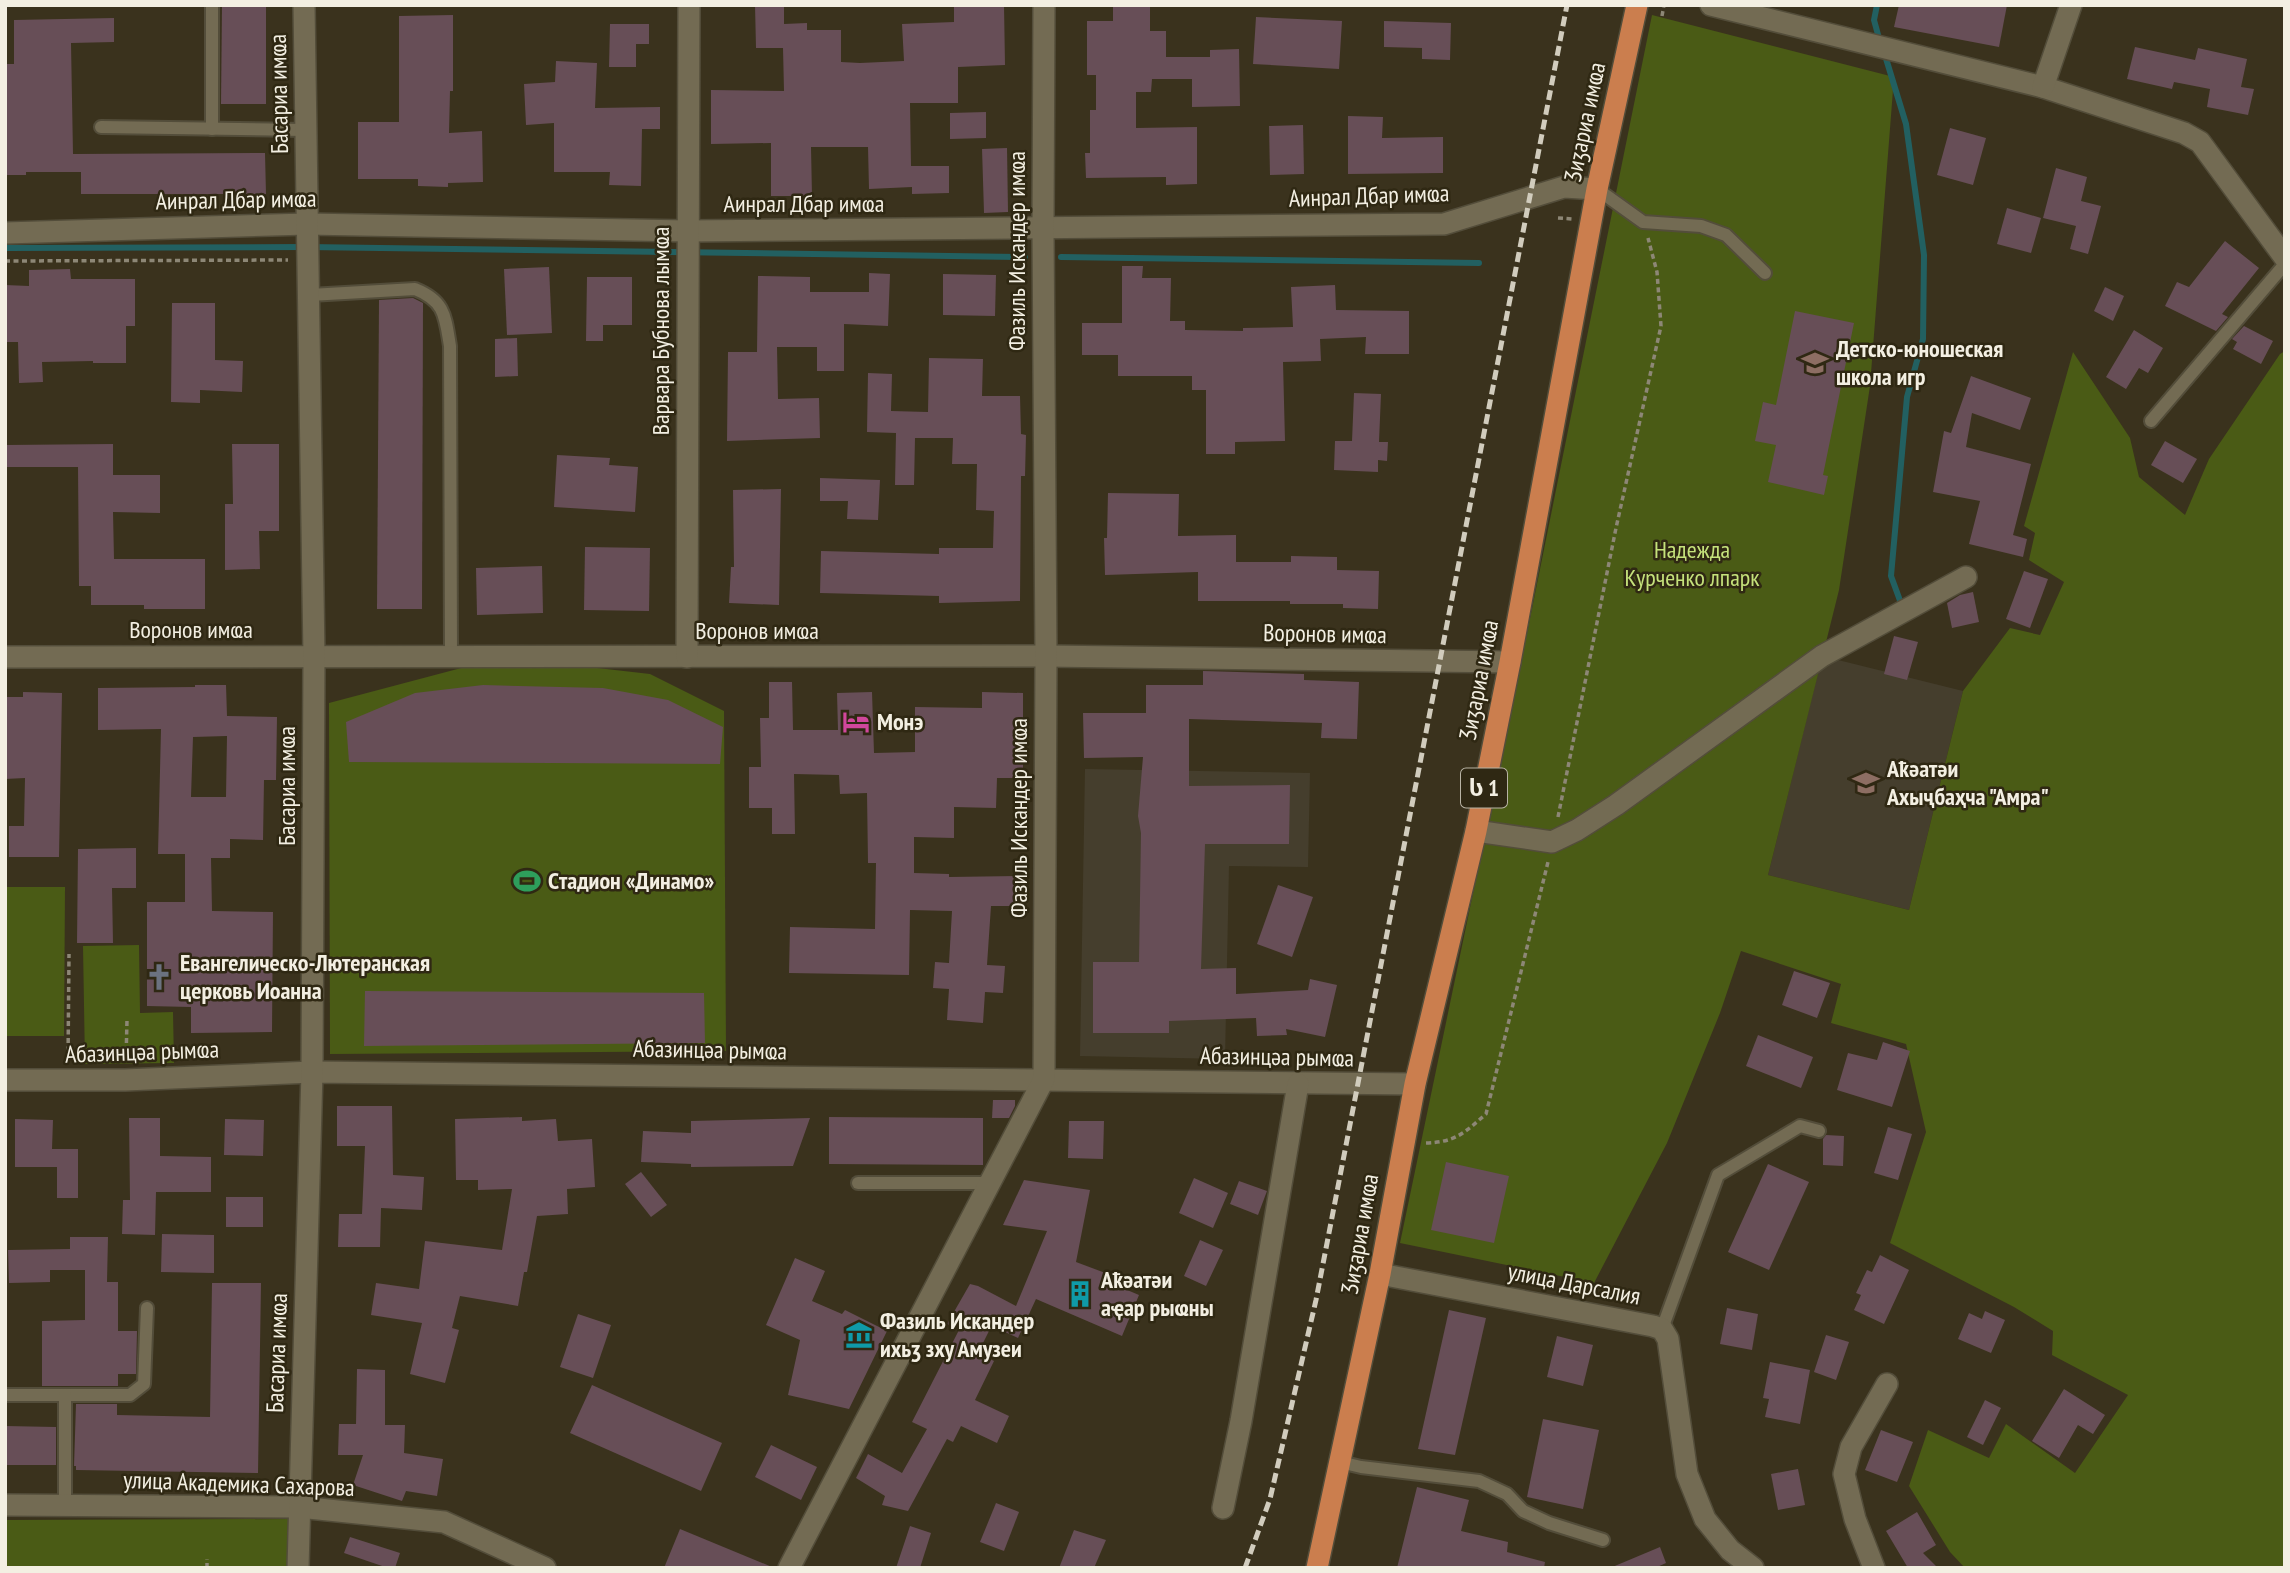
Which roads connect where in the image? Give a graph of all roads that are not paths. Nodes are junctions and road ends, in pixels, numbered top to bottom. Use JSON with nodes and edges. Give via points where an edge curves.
{"nodes":[{"id":1,"x":212,"y":5,"type":"edge"},
{"id":2,"x":304,"y":5,"type":"edge"},
{"id":3,"x":688,"y":5,"type":"edge"},
{"id":4,"x":1044,"y":5,"type":"edge"},
{"id":5,"x":1637,"y":5,"type":"edge"},
{"id":6,"x":1712,"y":5,"type":"edge"},
{"id":7,"x":2071,"y":5,"type":"edge"},
{"id":8,"x":2043,"y":87,"type":"junction"},
{"id":9,"x":101,"y":127,"type":"dead end"},
{"id":10,"x":212,"y":129,"type":"junction"},
{"id":11,"x":305,"y":130,"type":"junction"},
{"id":12,"x":1597,"y":189,"type":"junction"},
{"id":13,"x":307,"y":224,"type":"junction"},
{"id":14,"x":1043,"y":229,"type":"junction"},
{"id":15,"x":688,"y":231,"type":"junction"},
{"id":16,"x":5,"y":233,"type":"edge"},
{"id":17,"x":2285,"y":258,"type":"edge"},
{"id":18,"x":2285,"y":264,"type":"edge"},
{"id":19,"x":1765,"y":273,"type":"dead end"},
{"id":20,"x":310,"y":295,"type":"junction"},
{"id":21,"x":2151,"y":421,"type":"dead end"},
{"id":22,"x":1966,"y":577,"type":"dead end"},
{"id":23,"x":451,"y":655,"type":"junction"},
{"id":24,"x":314,"y":656,"type":"junction"},
{"id":25,"x":1046,"y":656,"type":"junction"},
{"id":26,"x":5,"y":657,"type":"edge"},
{"id":27,"x":687,"y":657,"type":"junction"},
{"id":28,"x":1510,"y":662,"type":"junction"},
{"id":29,"x":1476,"y":831,"type":"junction"},
{"id":30,"x":312,"y":1072,"type":"junction"},
{"id":31,"x":1044,"y":1079,"type":"junction"},
{"id":32,"x":5,"y":1080,"type":"edge"},
{"id":33,"x":1298,"y":1084,"type":"junction"},
{"id":34,"x":1415,"y":1084,"type":"junction"},
{"id":35,"x":1819,"y":1131,"type":"dead end"},
{"id":36,"x":990,"y":1182,"type":"junction"},
{"id":37,"x":858,"y":1183,"type":"dead end"},
{"id":38,"x":1380,"y":1274,"type":"junction"},
{"id":39,"x":147,"y":1308,"type":"dead end"},
{"id":40,"x":1662,"y":1329,"type":"junction"},
{"id":41,"x":1886,"y":1384,"type":"dead end"},
{"id":42,"x":5,"y":1395,"type":"edge"},
{"id":43,"x":65,"y":1395,"type":"junction"},
{"id":44,"x":1340,"y":1462,"type":"junction"},
{"id":45,"x":5,"y":1505,"type":"edge"},
{"id":46,"x":65,"y":1506,"type":"junction"},
{"id":47,"x":299,"y":1507,"type":"junction"},
{"id":48,"x":1223,"y":1508,"type":"dead end"},
{"id":49,"x":1603,"y":1540,"type":"dead end"},
{"id":50,"x":299,"y":1568,"type":"edge"},
{"id":51,"x":545,"y":1568,"type":"edge"},
{"id":52,"x":789,"y":1568,"type":"edge"},
{"id":53,"x":1317,"y":1568,"type":"edge"},
{"id":54,"x":1752,"y":1568,"type":"edge"},
{"id":55,"x":1874,"y":1568,"type":"edge"}],
"edges":[{"from":1,"to":10,"type":"lane"},
{"from":2,"to":11,"type":"street","name":"Басариа имҩа"},
{"from":3,"to":15,"type":"street","name":"Варвара Бубнова лымҩа"},
{"from":4,"to":14,"type":"street","name":"Фазиль Искандер имҩа"},
{"from":5,"to":12,"type":"highway","name":"Ӡиӡариа имҩа","number":"ს 1"},
{"from":6,"to":8,"type":"street"},
{"from":7,"to":8,"type":"street"},
{"from":8,"to":17,"type":"street","via":[[2200,142]]},
{"from":9,"to":10,"type":"lane"},
{"from":10,"to":11,"type":"lane"},
{"from":11,"to":13,"type":"street","name":"Басариа имҩа"},
{"from":12,"to":14,"type":"street","name":"Аинрал Дбар имҩа","via":[[1564,187],[1444,223]]},
{"from":12,"to":19,"type":"lane","via":[[1643,222],[1701,226],[1726,236]]},
{"from":12,"to":28,"type":"highway","name":"Ӡиӡариа имҩа","number":"ს 1"},
{"from":13,"to":15,"type":"street","name":"Аинрал Дбар имҩа"},
{"from":13,"to":16,"type":"street","name":"Аинрал Дбар имҩа"},
{"from":13,"to":20,"type":"street","name":"Басариа имҩа"},
{"from":14,"to":15,"type":"street","name":"Аинрал Дбар имҩа"},
{"from":14,"to":25,"type":"street","name":"Фазиль Искандер имҩа"},
{"from":15,"to":27,"type":"street","name":"Варвара Бубнова лымҩа"},
{"from":18,"to":21,"type":"lane"},
{"from":20,"to":23,"type":"lane","via":[[415,289],[430,295],[444,311],[450,346]]},
{"from":20,"to":24,"type":"street","name":"Басариа имҩа"},
{"from":22,"to":29,"type":"street","via":[[1822,656],[1577,830],[1552,842]]},
{"from":23,"to":24,"type":"street","name":"Воронов имҩа"},
{"from":23,"to":27,"type":"street","name":"Воронов имҩа"},
{"from":24,"to":26,"type":"street","name":"Воронов имҩа"},
{"from":24,"to":30,"type":"street","name":"Басариа имҩа"},
{"from":25,"to":27,"type":"street","name":"Воронов имҩа"},
{"from":25,"to":28,"type":"street","name":"Воронов имҩа"},
{"from":25,"to":31,"type":"street","name":"Фазиль Искандер имҩа"},
{"from":28,"to":29,"type":"highway","name":"Ӡиӡариа имҩа","number":"ს 1"},
{"from":29,"to":34,"type":"highway","name":"Ӡиӡариа имҩа","number":"ს 1"},
{"from":30,"to":31,"type":"street","name":"Абазинцәа рымҩа"},
{"from":30,"to":32,"type":"street","name":"Абазинцәа рымҩа"},
{"from":30,"to":47,"type":"street","name":"Басариа имҩа"},
{"from":31,"to":33,"type":"street","name":"Абазинцәа рымҩа"},
{"from":31,"to":36,"type":"street","name":"Фазиль Искандер имҩа"},
{"from":33,"to":34,"type":"street","name":"Абазинцәа рымҩа"},
{"from":33,"to":48,"type":"street"},
{"from":34,"to":38,"type":"highway","name":"Ӡиӡариа имҩа","number":"ს 1"},
{"from":35,"to":40,"type":"lane","via":[[1800,1126],[1718,1175]]},
{"from":36,"to":37,"type":"lane"},
{"from":36,"to":52,"type":"street","name":"Фазиль Искандер имҩа"},
{"from":38,"to":40,"type":"street","name":"улица Дарсалия"},
{"from":38,"to":44,"type":"highway","name":"Ӡиӡариа имҩа","number":"ს 1"},
{"from":39,"to":43,"type":"lane","via":[[144,1384],[130,1395]]},
{"from":40,"to":54,"type":"street","name":"улица Дарсалия","via":[[1668,1339],[1687,1474],[1705,1519]]},
{"from":41,"to":55,"type":"street","via":[[1851,1447],[1844,1474]]},
{"from":42,"to":43,"type":"lane"},
{"from":43,"to":46,"type":"lane"},
{"from":44,"to":49,"type":"lane","via":[[1479,1481],[1507,1494],[1523,1511]]},
{"from":44,"to":53,"type":"highway","name":"Ӡиӡариа имҩа","number":"ს 1"},
{"from":45,"to":46,"type":"street","name":"улица Академика Сахарова"},
{"from":46,"to":47,"type":"street","name":"улица Академика Сахарова"},
{"from":47,"to":50,"type":"street","name":"Басариа имҩа"},
{"from":47,"to":51,"type":"street","name":"улица Академика Сахарова","via":[[444,1522]]}]}
